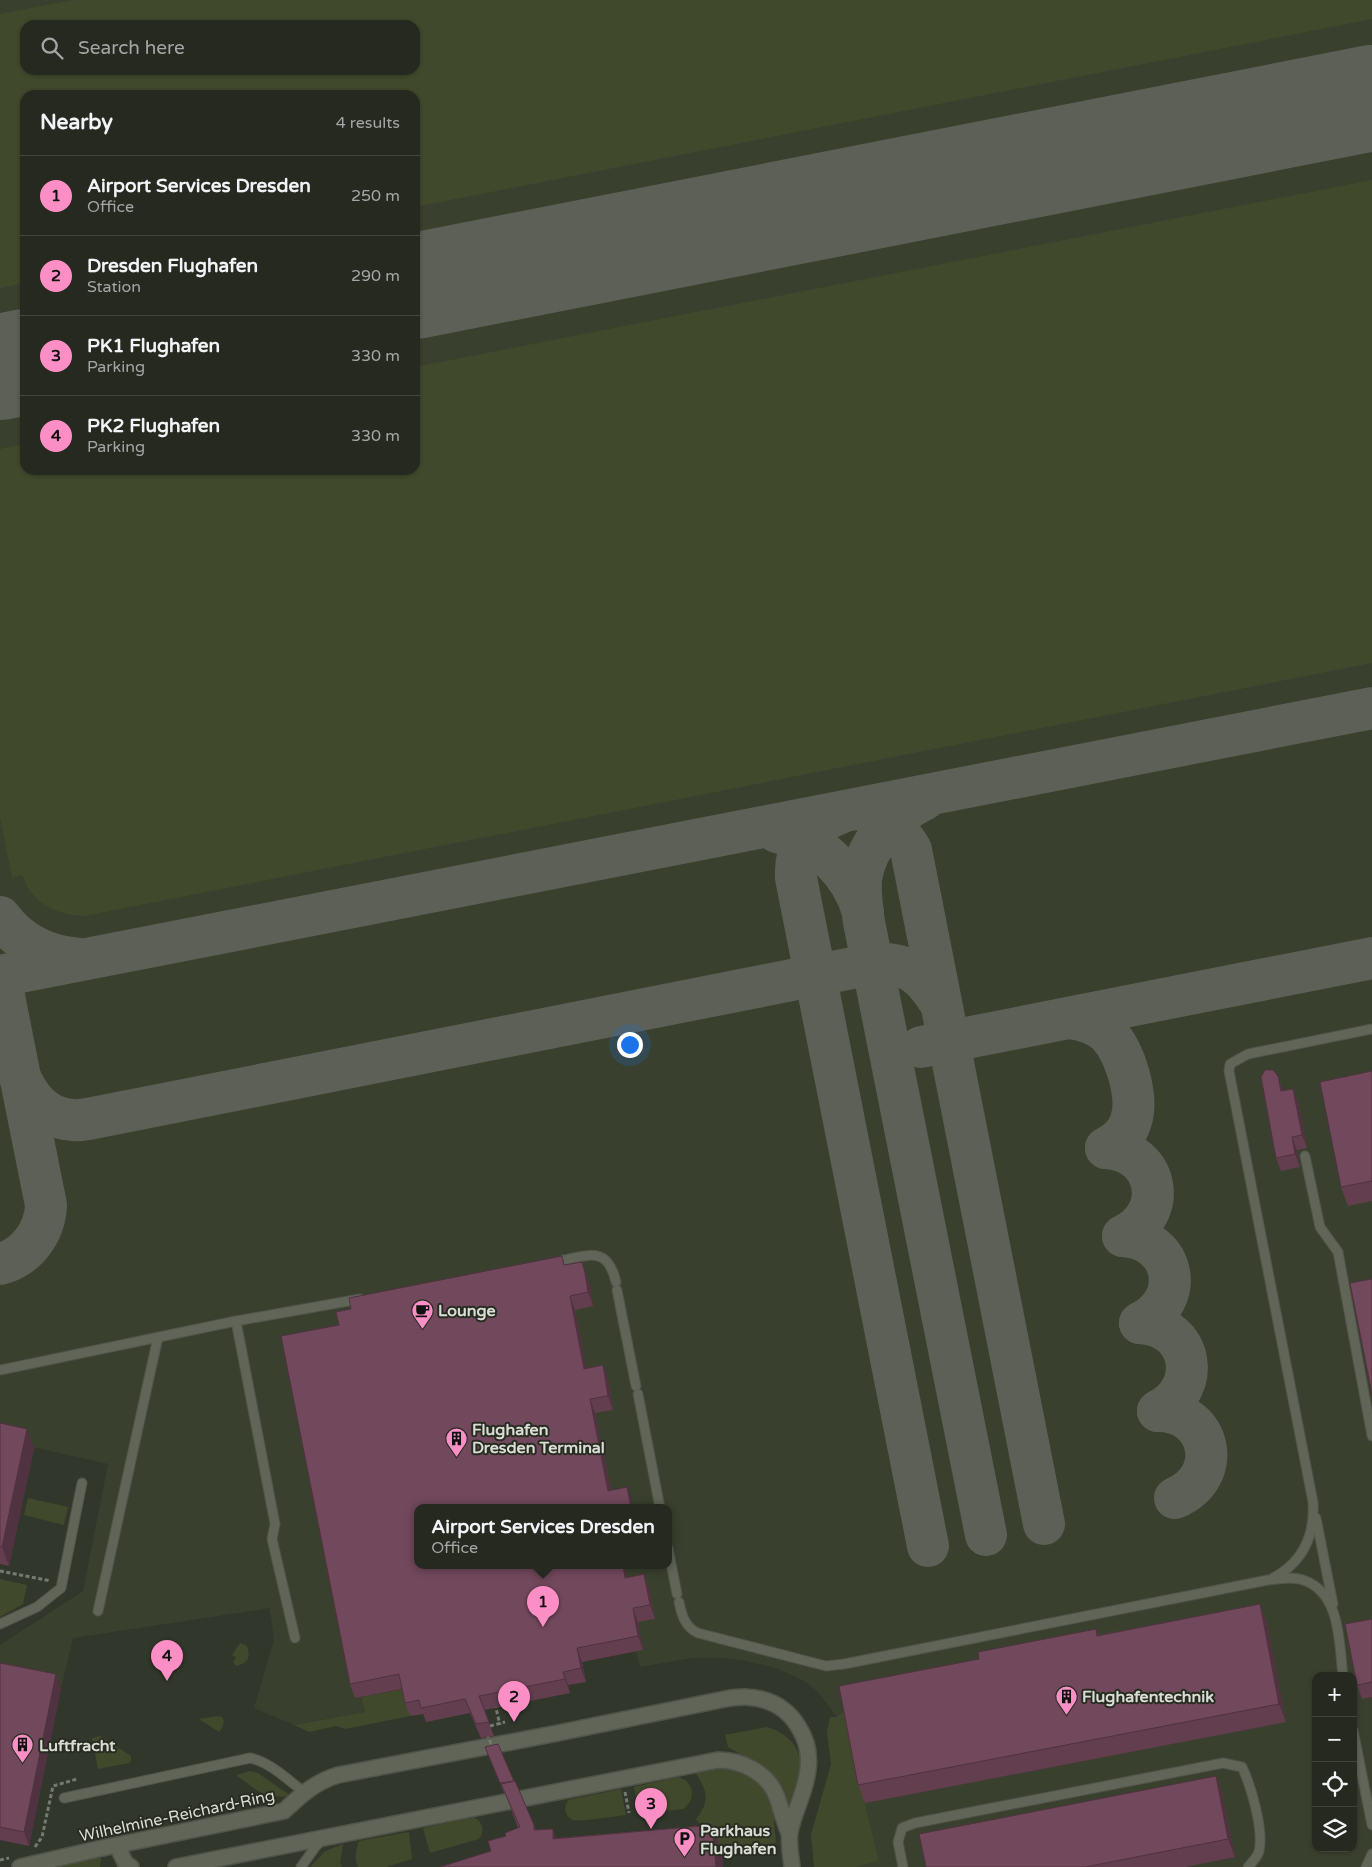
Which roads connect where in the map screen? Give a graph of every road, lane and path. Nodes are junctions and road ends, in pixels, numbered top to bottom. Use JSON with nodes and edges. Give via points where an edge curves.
{"nodes":[{"id":1,"x":1372,"y":1029,"type":"edge"},
{"id":2,"x":1305,"y":1156,"type":"dead end"},
{"id":3,"x":564,"y":1260,"type":"edge"},
{"id":4,"x":366,"y":1299,"type":"edge"},
{"id":5,"x":236,"y":1321,"type":"junction"},
{"id":6,"x":158,"y":1337,"type":"junction"},
{"id":7,"x":0,"y":1370,"type":"edge"},
{"id":8,"x":1372,"y":1436,"type":"edge"},
{"id":9,"x":82,"y":1483,"type":"dead end"},
{"id":10,"x":1313,"y":1502,"type":"junction"},
{"id":11,"x":659,"y":1504,"type":"edge"},
{"id":12,"x":672,"y":1568,"type":"edge"},
{"id":13,"x":0,"y":1571,"type":"edge"},
{"id":14,"x":1268,"y":1580,"type":"junction"},
{"id":15,"x":62,"y":1583,"type":"junction"},
{"id":16,"x":98,"y":1611,"type":"dead end"},
{"id":17,"x":1336,"y":1616,"type":"junction"},
{"id":18,"x":0,"y":1624,"type":"edge"},
{"id":19,"x":295,"y":1638,"type":"dead end"},
{"id":20,"x":1343,"y":1672,"type":"edge"},
{"id":21,"x":495,"y":1700,"type":"edge"},
{"id":22,"x":506,"y":1722,"type":"dead end"},
{"id":23,"x":500,"y":1725,"type":"dead end"},
{"id":24,"x":491,"y":1727,"type":"edge"},
{"id":25,"x":485,"y":1729,"type":"edge"},
{"id":26,"x":1357,"y":1743,"type":"edge"},
{"id":27,"x":495,"y":1755,"type":"edge"},
{"id":28,"x":1368,"y":1777,"type":"edge"},
{"id":29,"x":77,"y":1779,"type":"dead end"},
{"id":30,"x":624,"y":1787,"type":"dead end"},
{"id":31,"x":1369,"y":1791,"type":"edge"},
{"id":32,"x":304,"y":1792,"type":"junction"},
{"id":33,"x":64,"y":1798,"type":"dead end"},
{"id":34,"x":629,"y":1813,"type":"dead end"},
{"id":35,"x":1372,"y":1825,"type":"edge"},
{"id":36,"x":789,"y":1833,"type":"junction"},
{"id":37,"x":325,"y":1837,"type":"junction"},
{"id":38,"x":117,"y":1846,"type":"junction"},
{"id":39,"x":33,"y":1849,"type":"dead end"},
{"id":40,"x":1372,"y":1854,"type":"edge"},
{"id":41,"x":0,"y":1860,"type":"edge"},
{"id":42,"x":17,"y":1862,"type":"edge"},
{"id":43,"x":130,"y":1867,"type":"edge"},
{"id":44,"x":176,"y":1867,"type":"edge"},
{"id":45,"x":301,"y":1867,"type":"edge"},
{"id":46,"x":792,"y":1867,"type":"edge"},
{"id":47,"x":903,"y":1867,"type":"edge"},
{"id":48,"x":1248,"y":1867,"type":"edge"},
{"id":49,"x":1366,"y":1867,"type":"edge"}],
"edges":[{"from":1,"to":10,"type":"lane","via":[[1248,1054],[1230,1064],[1228,1071]]},
{"from":2,"to":8,"type":"lane","via":[[1320,1227],[1338,1252]]},
{"from":3,"to":11,"type":"lane","via":[[594,1255],[602,1257],[610,1265]]},
{"from":4,"to":5,"type":"lane"},
{"from":5,"to":6,"type":"lane"},
{"from":5,"to":19,"type":"lane","via":[[275,1524],[272,1539]]},
{"from":6,"to":7,"type":"lane"},
{"from":6,"to":16,"type":"lane"},
{"from":9,"to":15,"type":"lane"},
{"from":10,"to":14,"type":"lane","via":[[1308,1541],[1293,1564]]},
{"from":10,"to":17,"type":"lane"},
{"from":12,"to":14,"type":"lane","via":[[689,1629],[826,1666]]},
{"from":13,"to":15,"type":"path"},
{"from":14,"to":17,"type":"lane","via":[[1289,1578],[1315,1585]]},
{"from":15,"to":18,"type":"lane","via":[[61,1588],[37,1607]]},
{"from":17,"to":20,"type":"lane"},
{"from":21,"to":23,"type":"path"},
{"from":22,"to":24,"type":"path"},
{"from":25,"to":27,"type":"path","bridge":true},
{"from":26,"to":28,"type":"lane"},
{"from":28,"to":31,"type":"lane"},
{"from":29,"to":39,"type":"path","via":[[53,1786],[42,1837]]},
{"from":30,"to":34,"type":"path"},
{"from":31,"to":35,"type":"lane"},
{"from":32,"to":33,"type":"lane","via":[[266,1764],[250,1758]]},
{"from":32,"to":36,"type":"street","name":"Wilhelmine-Reichard-Ring","via":[[338,1775],[730,1698],[751,1697],[766,1700],[788,1713],[801,1730],[808,1749],[808,1769]]},
{"from":32,"to":38,"type":"street","name":"Wilhelmine-Reichard-Ring","via":[[284,1811]]},
{"from":36,"to":37,"type":"street","via":[[772,1786],[764,1777],[742,1763],[718,1760]]},
{"from":36,"to":46,"type":"street","name":"Wilhelmine-Reichard-Ring"},
{"from":37,"to":44,"type":"street"},
{"from":37,"to":45,"type":"lane"},
{"from":38,"to":42,"type":"street","name":"Wilhelmine-Reichard-Ring"},
{"from":38,"to":43,"type":"street"},
{"from":40,"to":49,"type":"lane"},
{"from":41,"to":42,"type":"path"},
{"from":47,"to":48,"type":"lane","via":[[898,1842],[902,1828],[915,1823],[1223,1764],[1242,1767],[1250,1784],[1259,1830],[1259,1853]]}]}
